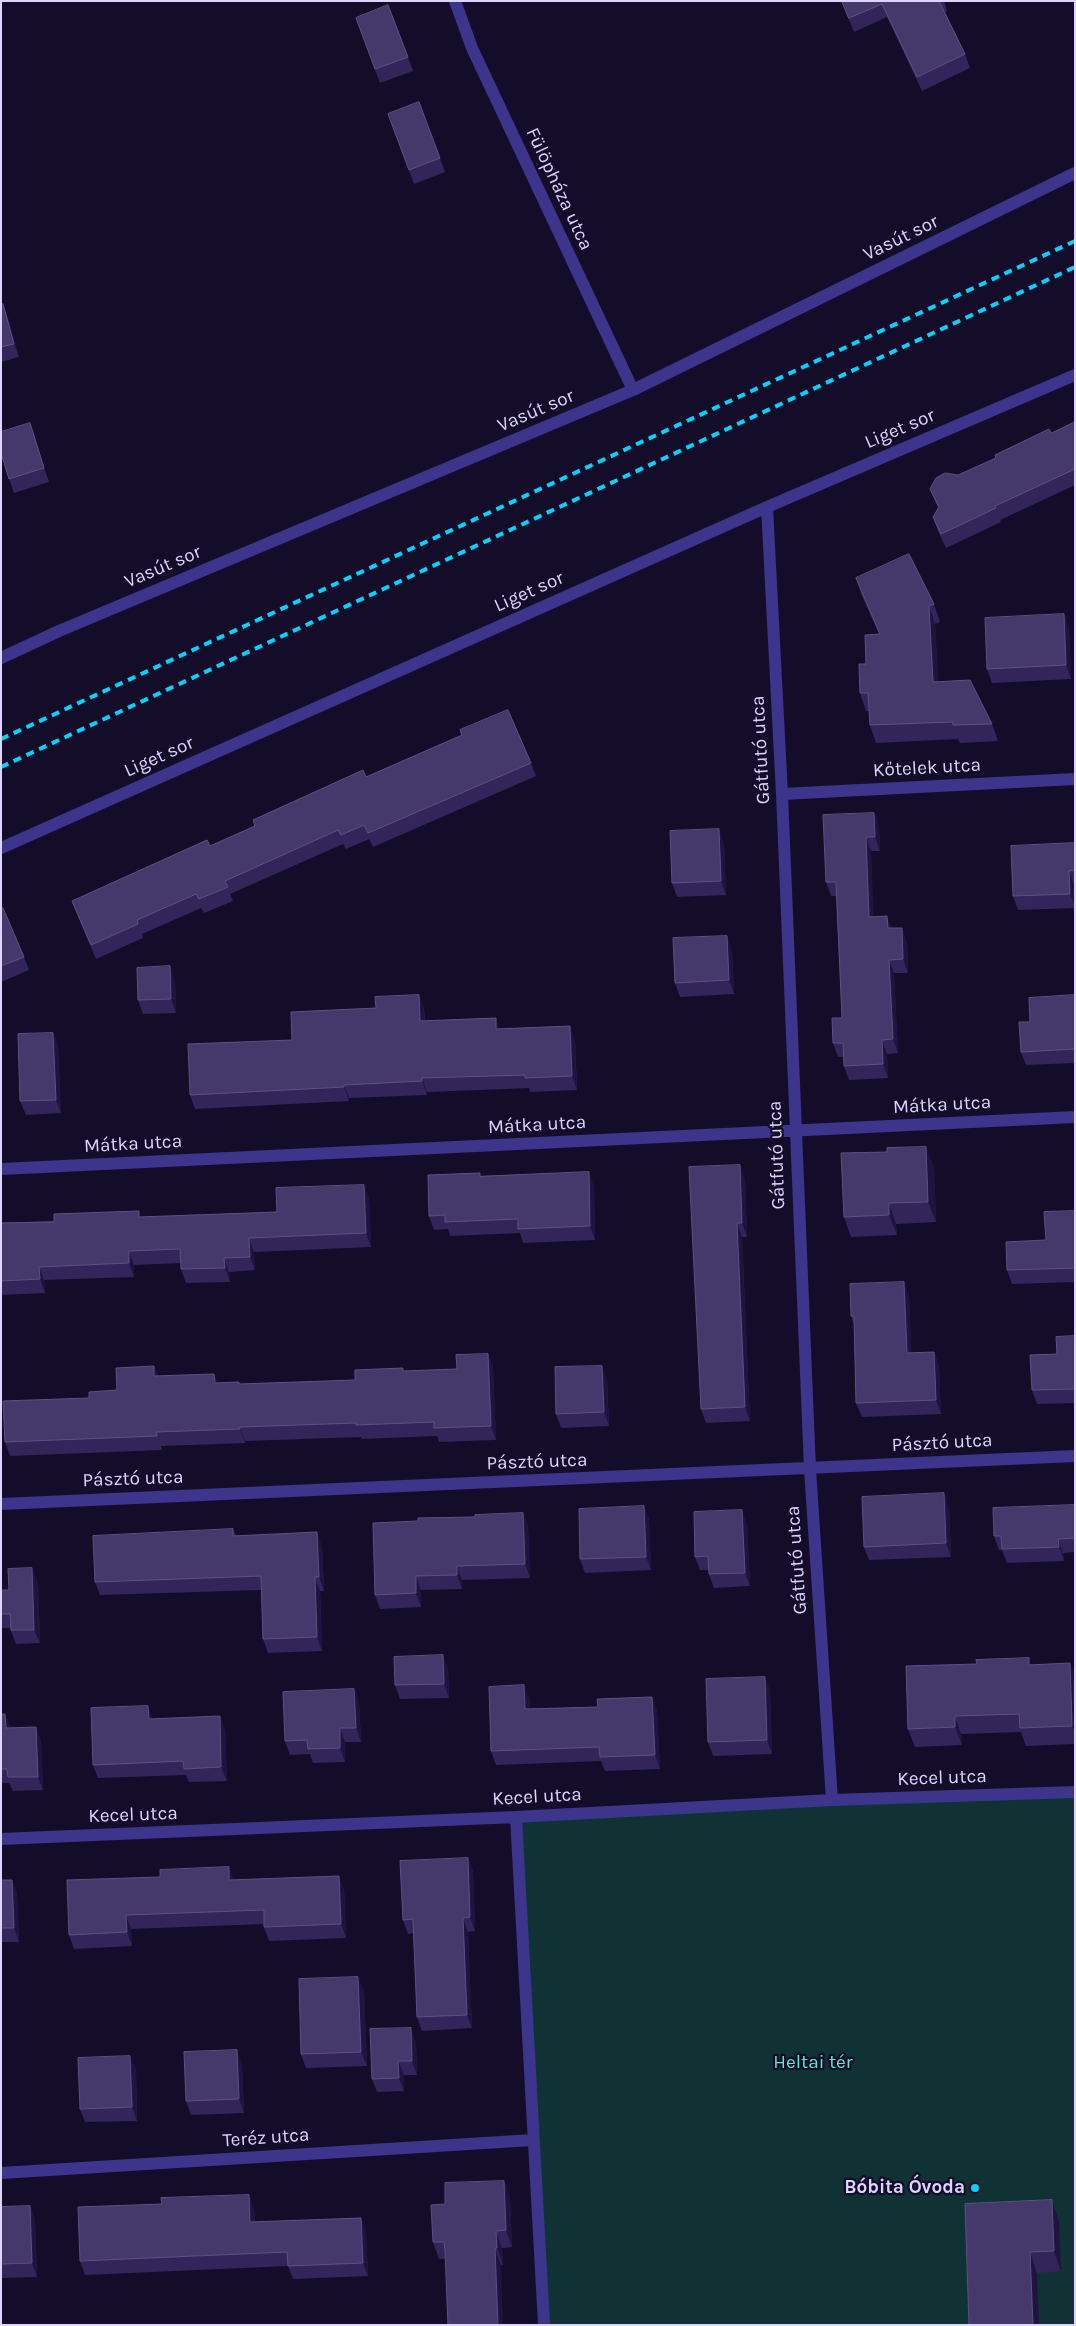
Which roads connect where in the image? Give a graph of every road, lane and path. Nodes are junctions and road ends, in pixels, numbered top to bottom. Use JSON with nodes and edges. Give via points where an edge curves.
{"nodes":[{"id":1,"x":456,"y":1,"type":"edge"},
{"id":2,"x":1075,"y":173,"type":"edge"},
{"id":3,"x":1075,"y":375,"type":"edge"},
{"id":4,"x":633,"y":390,"type":"junction"},
{"id":5,"x":767,"y":508,"type":"junction"},
{"id":6,"x":1,"y":658,"type":"edge"},
{"id":7,"x":1075,"y":779,"type":"edge"},
{"id":8,"x":782,"y":794,"type":"junction"},
{"id":9,"x":1,"y":848,"type":"edge"},
{"id":10,"x":1075,"y":1117,"type":"edge"},
{"id":11,"x":795,"y":1131,"type":"junction"},
{"id":12,"x":1,"y":1169,"type":"edge"},
{"id":13,"x":1075,"y":1456,"type":"edge"},
{"id":14,"x":810,"y":1468,"type":"junction"},
{"id":15,"x":1,"y":1504,"type":"edge"},
{"id":16,"x":1075,"y":1792,"type":"edge"},
{"id":17,"x":832,"y":1800,"type":"junction"},
{"id":18,"x":516,"y":1817,"type":"junction"},
{"id":19,"x":1,"y":1839,"type":"edge"},
{"id":20,"x":534,"y":2140,"type":"junction"},
{"id":21,"x":1,"y":2173,"type":"edge"},
{"id":22,"x":544,"y":2325,"type":"edge"}],
"edges":[{"from":1,"to":4,"type":"street","name":"Fülöpháza utca","via":[[472,48]]},
{"from":2,"to":4,"type":"street","name":"Vasút sor"},
{"from":3,"to":5,"type":"street","name":"Liget sor"},
{"from":4,"to":6,"type":"street","name":"Vasút sor"},
{"from":5,"to":8,"type":"street","name":"Gátfutó utca"},
{"from":5,"to":9,"type":"street","name":"Liget sor"},
{"from":7,"to":8,"type":"street","name":"Kőtelek utca"},
{"from":8,"to":11,"type":"street","name":"Gátfutó utca"},
{"from":10,"to":11,"type":"street","name":"Mátka utca"},
{"from":11,"to":12,"type":"street","name":"Mátka utca"},
{"from":11,"to":14,"type":"street","name":"Gátfutó utca"},
{"from":13,"to":14,"type":"street","name":"Pásztó utca"},
{"from":14,"to":15,"type":"street","name":"Pásztó utca"},
{"from":14,"to":17,"type":"street","name":"Gátfutó utca"},
{"from":16,"to":17,"type":"street","name":"Kecel utca"},
{"from":17,"to":18,"type":"street","name":"Kecel utca"},
{"from":18,"to":19,"type":"street","name":"Kecel utca"},
{"from":18,"to":20,"type":"street"},
{"from":20,"to":21,"type":"street","name":"Teréz utca"},
{"from":20,"to":22,"type":"street"}]}
